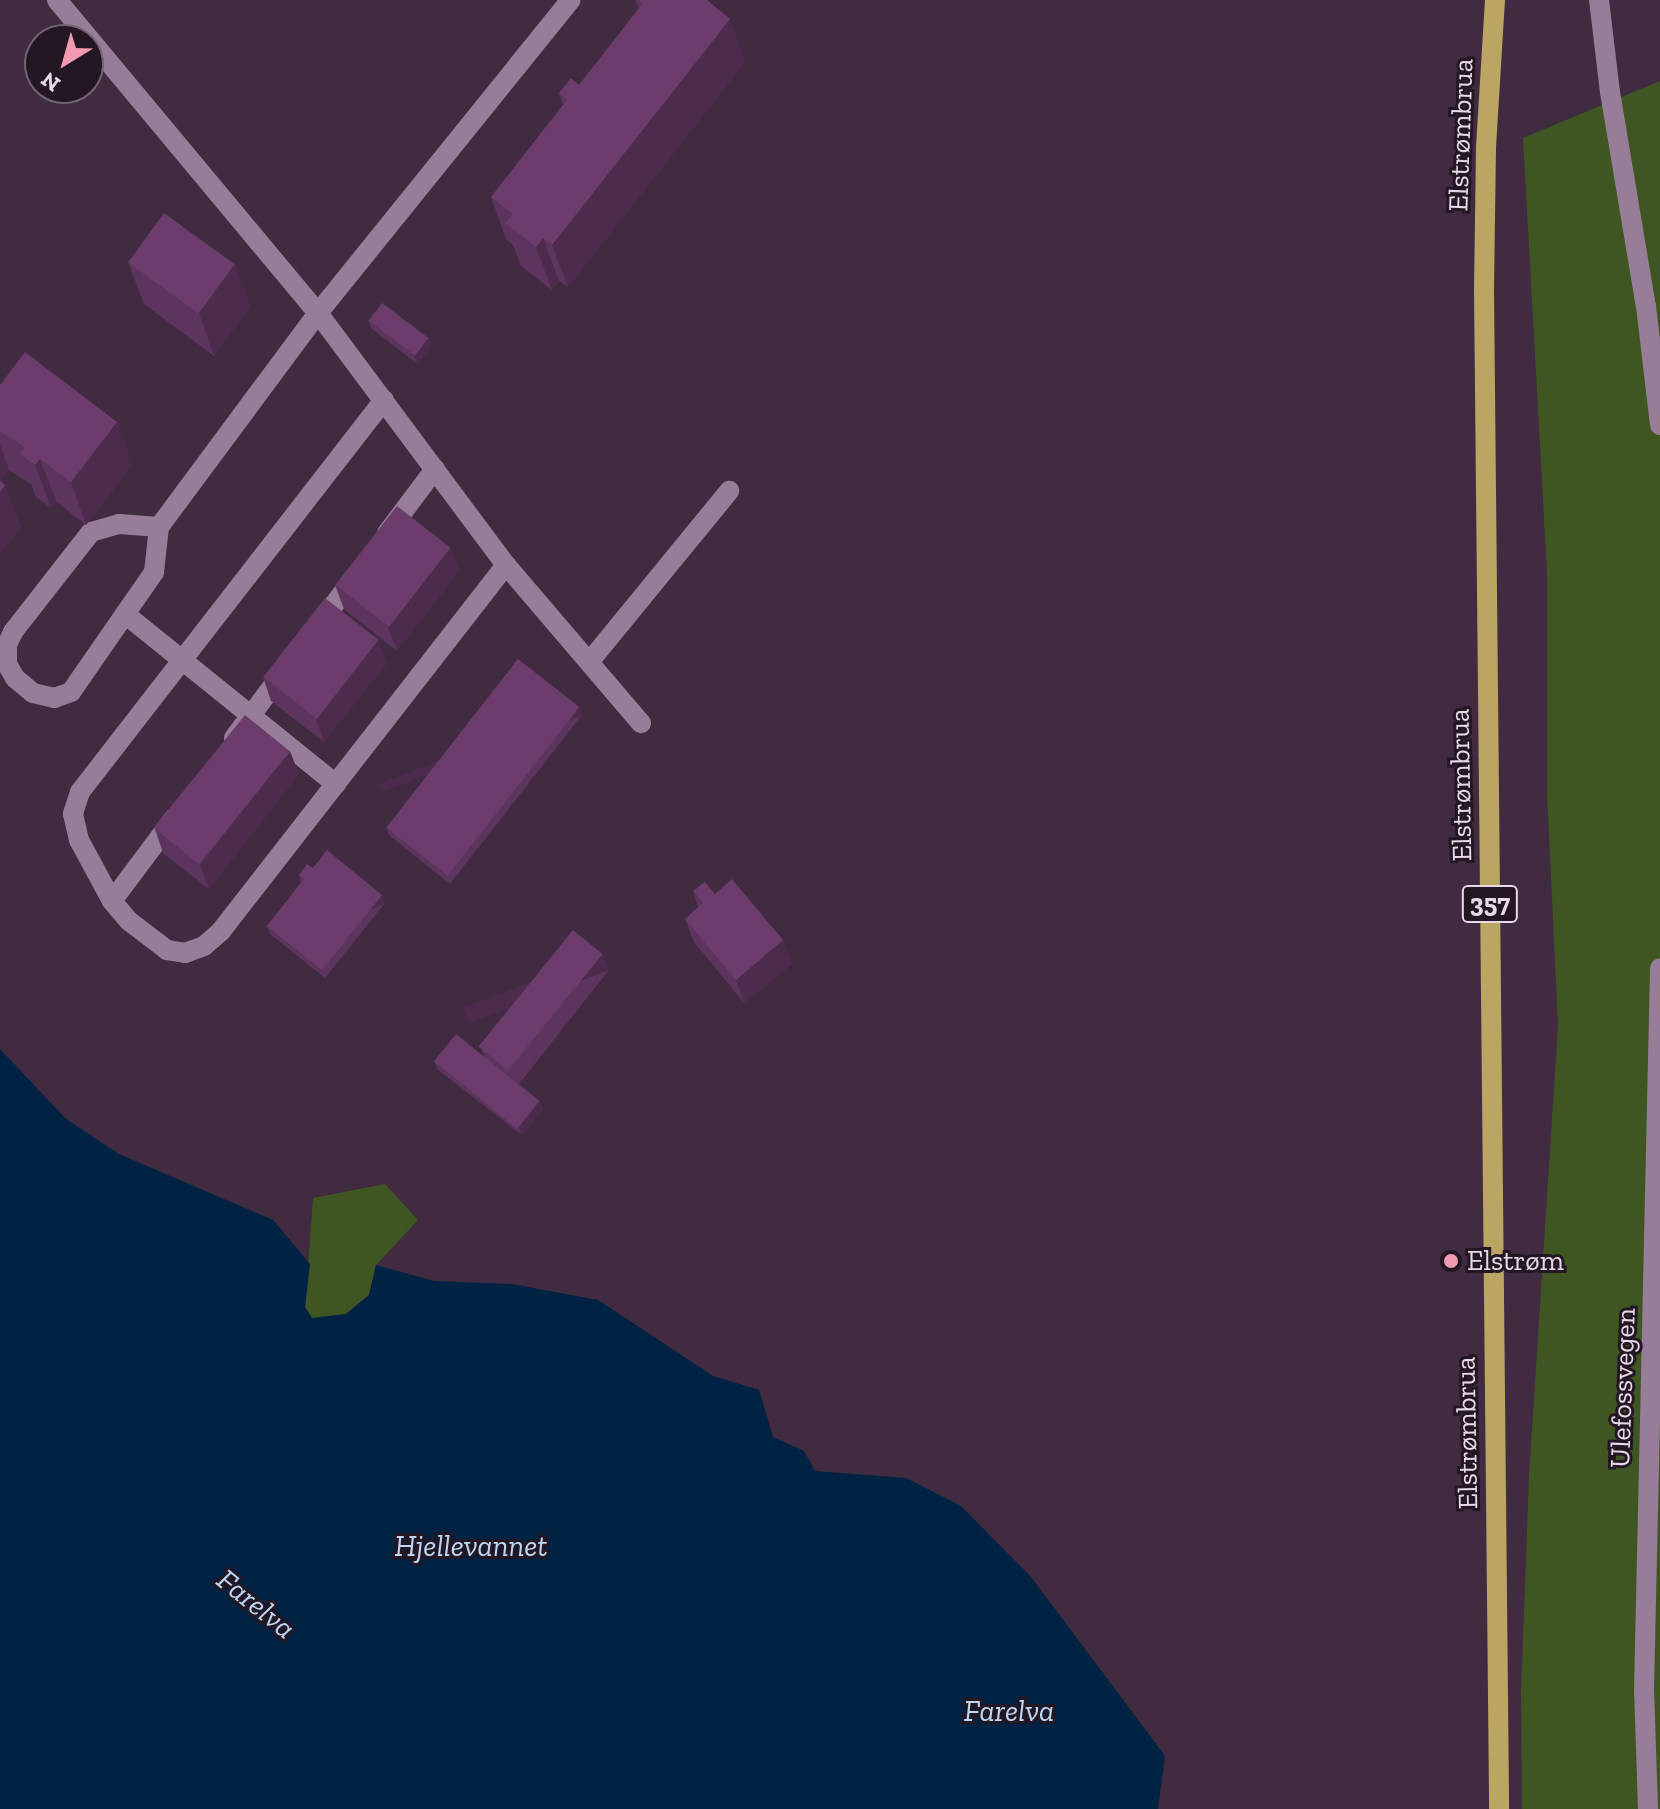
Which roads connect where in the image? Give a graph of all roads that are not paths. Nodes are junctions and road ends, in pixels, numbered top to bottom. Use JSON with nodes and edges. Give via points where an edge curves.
{"nodes":[{"id":1,"x":57,"y":0,"type":"edge"},
{"id":2,"x":571,"y":0,"type":"edge"},
{"id":3,"x":1495,"y":0,"type":"edge"},
{"id":4,"x":1599,"y":0,"type":"edge"},
{"id":5,"x":318,"y":313,"type":"junction"},
{"id":6,"x":384,"y":400,"type":"junction"},
{"id":7,"x":1660,"y":425,"type":"edge"},
{"id":8,"x":435,"y":469,"type":"junction"},
{"id":9,"x":729,"y":491,"type":"dead end"},
{"id":10,"x":159,"y":527,"type":"junction"},
{"id":11,"x":506,"y":565,"type":"junction"},
{"id":12,"x":125,"y":614,"type":"junction"},
{"id":13,"x":182,"y":660,"type":"junction"},
{"id":14,"x":590,"y":661,"type":"junction"},
{"id":15,"x":251,"y":715,"type":"junction"},
{"id":16,"x":641,"y":723,"type":"dead end"},
{"id":17,"x":223,"y":752,"type":"edge"},
{"id":18,"x":336,"y":784,"type":"junction"},
{"id":19,"x":186,"y":802,"type":"edge"},
{"id":20,"x":112,"y":901,"type":"junction"},
{"id":21,"x":1660,"y":968,"type":"edge"},
{"id":22,"x":1499,"y":1809,"type":"edge"},
{"id":23,"x":1648,"y":1809,"type":"edge"}],
"edges":[{"from":1,"to":5,"type":"street"},
{"from":2,"to":5,"type":"street"},
{"from":3,"to":22,"type":"main road","name":"Elstrømbrua","number":"357","via":[[1484,290]]},
{"from":4,"to":7,"type":"street"},
{"from":5,"to":6,"type":"street"},
{"from":5,"to":10,"type":"street"},
{"from":6,"to":8,"type":"street"},
{"from":6,"to":13,"type":"street"},
{"from":8,"to":11,"type":"street"},
{"from":8,"to":15,"type":"street"},
{"from":9,"to":14,"type":"street"},
{"from":10,"to":12,"type":"street","via":[[154,572]]},
{"from":10,"to":12,"type":"street","via":[[119,524],[91,532],[13,632],[7,664],[33,693],[54,698],[71,692]]},
{"from":11,"to":14,"type":"street"},
{"from":11,"to":18,"type":"street"},
{"from":12,"to":13,"type":"street"},
{"from":13,"to":15,"type":"street"},
{"from":13,"to":20,"type":"street","via":[[80,792],[73,814],[79,840]]},
{"from":14,"to":16,"type":"street"},
{"from":15,"to":17,"type":"street"},
{"from":15,"to":18,"type":"street"},
{"from":18,"to":20,"type":"street","via":[[204,946],[185,953],[167,950]]},
{"from":19,"to":20,"type":"street"},
{"from":21,"to":23,"type":"street","name":"Ulefossvegen","via":[[1644,1676]]}]}
